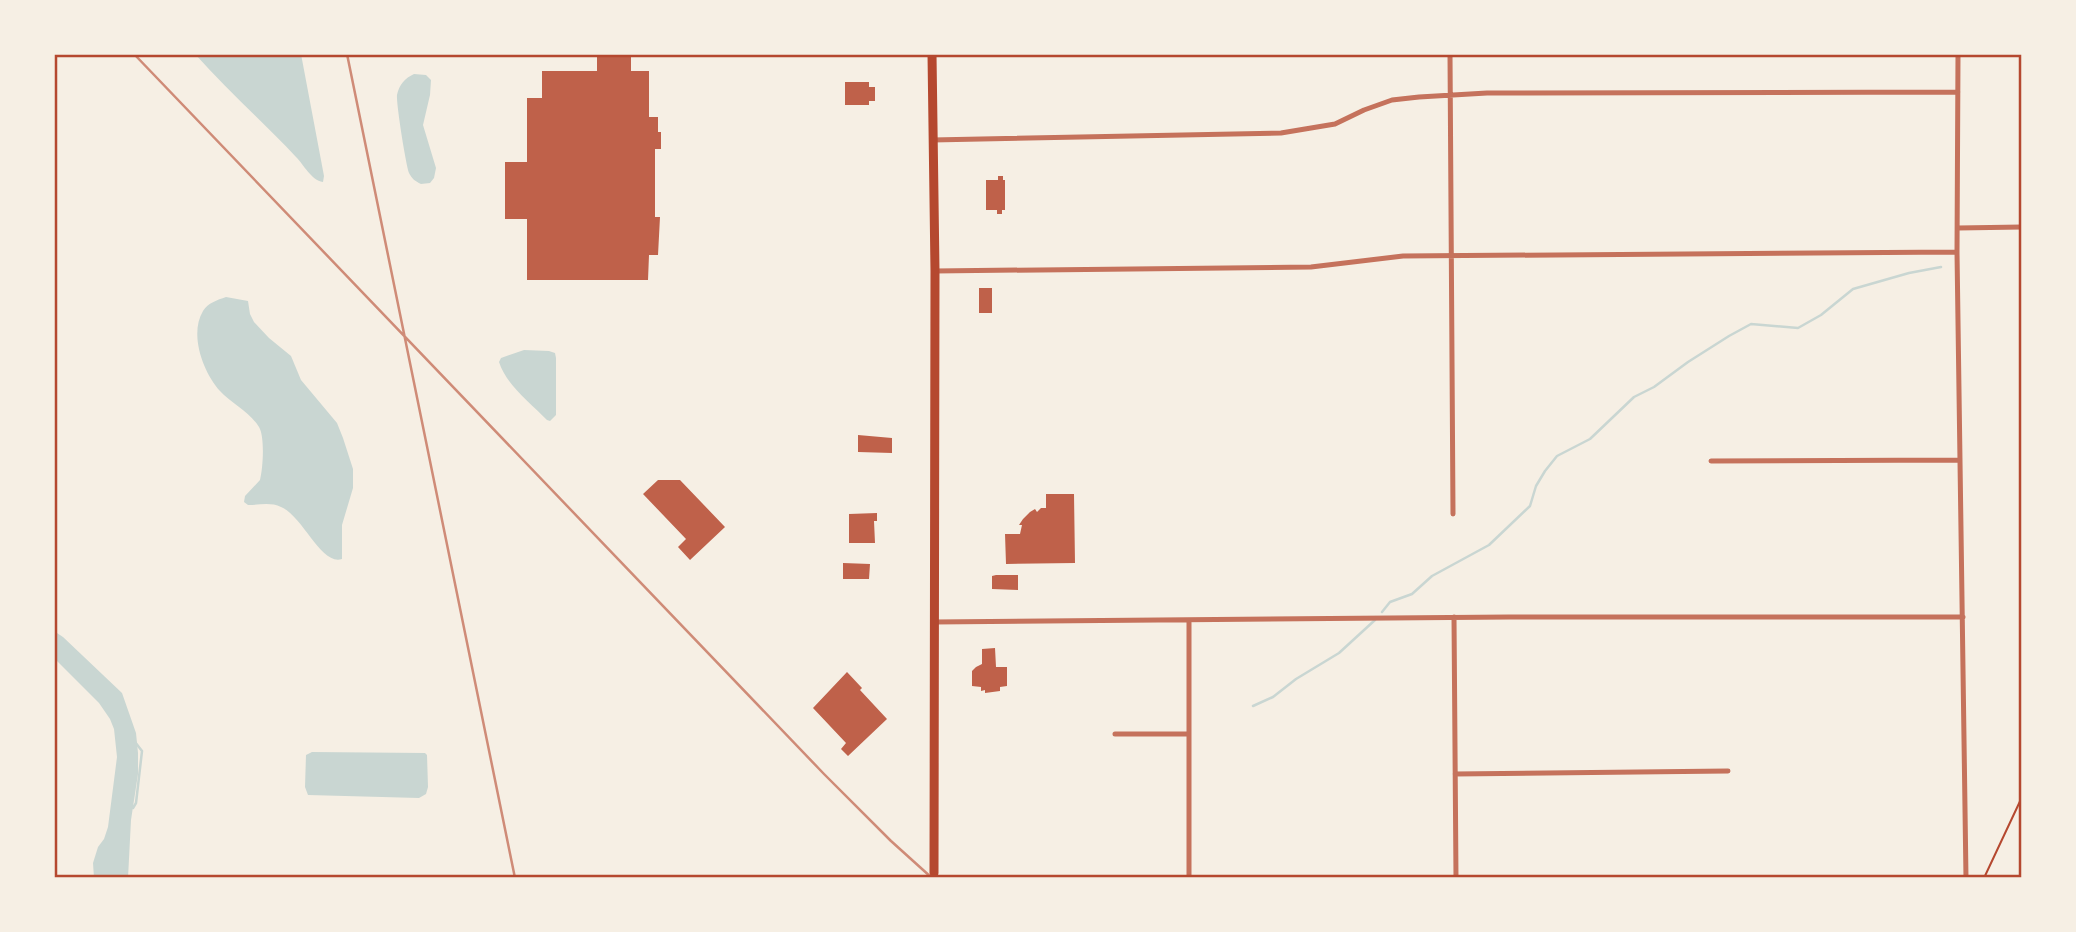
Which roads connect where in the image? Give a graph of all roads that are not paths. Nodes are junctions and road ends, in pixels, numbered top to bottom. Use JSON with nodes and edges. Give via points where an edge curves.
{"nodes":[{"id":1,"x":932,"y":54,"type":"edge"},
{"id":2,"x":1450,"y":54,"type":"edge"},
{"id":3,"x":1958,"y":54,"type":"edge"},
{"id":4,"x":1958,"y":92,"type":"junction"},
{"id":5,"x":1450,"y":95,"type":"junction"},
{"id":6,"x":932,"y":140,"type":"junction"},
{"id":7,"x":1958,"y":228,"type":"junction"},
{"id":8,"x":2022,"y":228,"type":"edge"},
{"id":9,"x":1957,"y":252,"type":"junction"},
{"id":10,"x":1451,"y":256,"type":"junction"},
{"id":11,"x":935,"y":271,"type":"junction"},
{"id":12,"x":1959,"y":460,"type":"junction"},
{"id":13,"x":1711,"y":461,"type":"dead end"},
{"id":14,"x":1453,"y":514,"type":"dead end"},
{"id":15,"x":1454,"y":617,"type":"junction"},
{"id":16,"x":1963,"y":617,"type":"junction"},
{"id":17,"x":1189,"y":621,"type":"junction"},
{"id":18,"x":934,"y":622,"type":"junction"},
{"id":19,"x":1115,"y":734,"type":"dead end"},
{"id":20,"x":1189,"y":734,"type":"junction"},
{"id":21,"x":1728,"y":771,"type":"dead end"},
{"id":22,"x":1455,"y":774,"type":"junction"},
{"id":23,"x":933,"y":873,"type":"dead end"},
{"id":24,"x":1189,"y":878,"type":"edge"},
{"id":25,"x":1456,"y":878,"type":"edge"},
{"id":26,"x":1966,"y":878,"type":"edge"}],
"edges":[{"from":1,"to":6,"type":"main road"},
{"from":2,"to":5,"type":"street"},
{"from":3,"to":4,"type":"street"},
{"from":4,"to":5,"type":"street"},
{"from":4,"to":7,"type":"street"},
{"from":5,"to":6,"type":"street","via":[[1392,100],[1335,124],[1281,133]]},
{"from":5,"to":10,"type":"street"},
{"from":6,"to":11,"type":"main road"},
{"from":7,"to":8,"type":"street"},
{"from":7,"to":9,"type":"street"},
{"from":9,"to":10,"type":"street"},
{"from":9,"to":12,"type":"street"},
{"from":10,"to":11,"type":"street","via":[[1403,256],[1311,267]]},
{"from":10,"to":14,"type":"street"},
{"from":11,"to":18,"type":"main road"},
{"from":12,"to":13,"type":"street"},
{"from":12,"to":16,"type":"street"},
{"from":15,"to":16,"type":"street"},
{"from":15,"to":17,"type":"street"},
{"from":15,"to":22,"type":"street"},
{"from":16,"to":26,"type":"street"},
{"from":17,"to":18,"type":"street"},
{"from":17,"to":20,"type":"street"},
{"from":18,"to":23,"type":"main road"},
{"from":19,"to":20,"type":"street"},
{"from":20,"to":24,"type":"street"},
{"from":21,"to":22,"type":"street"},
{"from":22,"to":25,"type":"street"}]}
